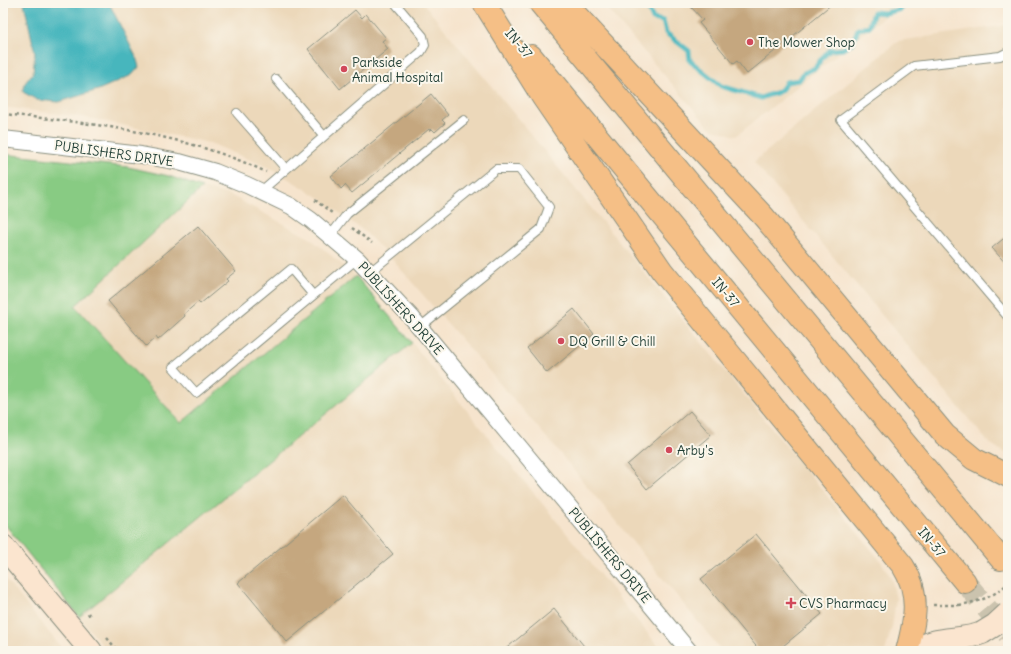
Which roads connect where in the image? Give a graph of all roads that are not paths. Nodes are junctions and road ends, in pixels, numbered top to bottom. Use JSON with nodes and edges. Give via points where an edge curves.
{"nodes":[{"id":1,"x":395,"y":3,"type":"edge"},
{"id":2,"x":485,"y":3,"type":"edge"},
{"id":3,"x":540,"y":3,"type":"edge"},
{"id":4,"x":565,"y":3,"type":"edge"},
{"id":5,"x":1008,"y":52,"type":"edge"},
{"id":6,"x":276,"y":79,"type":"dead end"},
{"id":7,"x":237,"y":113,"type":"dead end"},
{"id":8,"x":464,"y":120,"type":"dead end"},
{"id":9,"x":324,"y":136,"type":"junction"},
{"id":10,"x":3,"y":139,"type":"edge"},
{"id":11,"x":286,"y":169,"type":"junction"},
{"id":12,"x":260,"y":192,"type":"junction"},
{"id":13,"x":330,"y":236,"type":"junction"},
{"id":14,"x":357,"y":259,"type":"junction"},
{"id":15,"x":370,"y":272,"type":"junction"},
{"id":16,"x":313,"y":295,"type":"junction"},
{"id":17,"x":1008,"y":317,"type":"edge"},
{"id":18,"x":420,"y":327,"type":"junction"},
{"id":19,"x":1008,"y":476,"type":"edge"},
{"id":20,"x":3,"y":546,"type":"edge"},
{"id":21,"x":1001,"y":559,"type":"dead end"},
{"id":22,"x":965,"y":582,"type":"tunnel mouth"},
{"id":23,"x":1008,"y":613,"type":"edge"},
{"id":24,"x":91,"y":651,"type":"edge"},
{"id":25,"x":689,"y":651,"type":"edge"},
{"id":26,"x":907,"y":651,"type":"edge"},
{"id":27,"x":915,"y":651,"type":"edge"}],
"edges":[{"from":1,"to":9,"type":"lane","via":[[423,36],[425,44],[413,61]]},
{"from":2,"to":22,"type":"highway","name":"IN-37"},
{"from":2,"to":26,"type":"highway","via":[[542,96],[662,271],[905,569],[913,588],[915,605],[914,625]]},
{"from":3,"to":21,"type":"highway"},
{"from":4,"to":19,"type":"highway","via":[[764,217],[945,435],[974,459]]},
{"from":5,"to":17,"type":"lane","via":[[1000,56],[914,66],[841,120]]},
{"from":6,"to":9,"type":"lane"},
{"from":7,"to":11,"type":"lane"},
{"from":8,"to":13,"type":"lane","via":[[347,214]]},
{"from":9,"to":11,"type":"lane"},
{"from":10,"to":12,"type":"street","name":"PUBLISHERS DRIVE","via":[[141,155],[179,162],[215,172]]},
{"from":11,"to":12,"type":"lane"},
{"from":12,"to":13,"type":"street","name":"PUBLISHERS DRIVE","via":[[291,206]]},
{"from":13,"to":14,"type":"street","name":"PUBLISHERS DRIVE"},
{"from":14,"to":15,"type":"street","name":"PUBLISHERS DRIVE"},
{"from":14,"to":16,"type":"lane"},
{"from":15,"to":18,"type":"street","name":"PUBLISHERS DRIVE"},
{"from":15,"to":18,"type":"lane","via":[[496,169],[519,168],[549,208],[541,229]]},
{"from":16,"to":16,"type":"lane","via":[[196,393],[173,367],[291,269]]},
{"from":18,"to":25,"type":"street","name":"PUBLISHERS DRIVE"},
{"from":20,"to":24,"type":"street"},
{"from":23,"to":27,"type":"street","bridge":true,"via":[[982,633],[965,639],[933,642]]}]}
